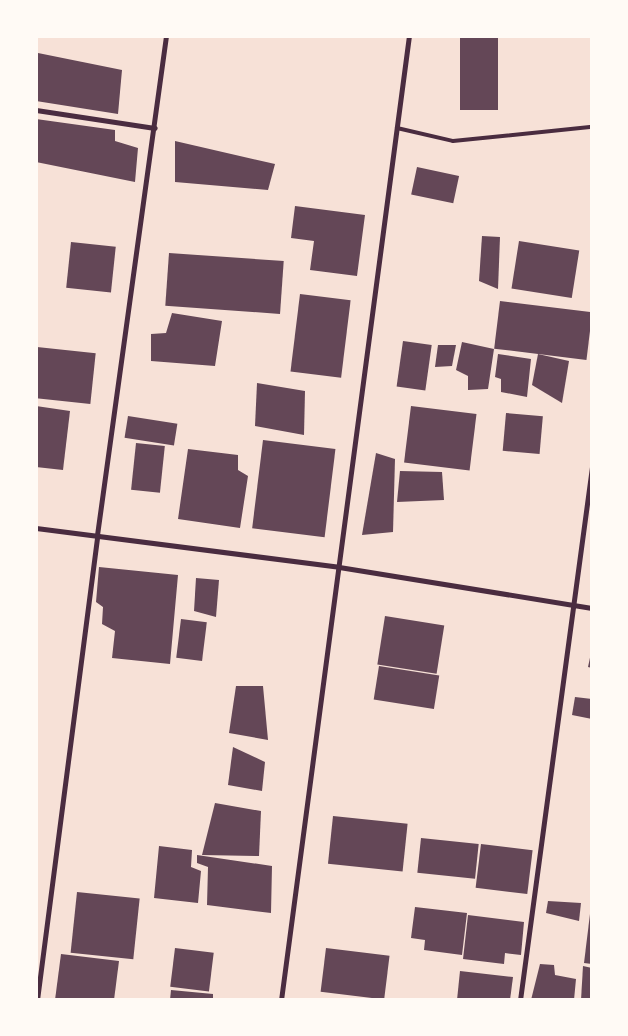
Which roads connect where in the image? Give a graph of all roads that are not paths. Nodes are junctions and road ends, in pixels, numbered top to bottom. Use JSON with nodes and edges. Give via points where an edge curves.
{"nodes":[{"id":1,"x":166,"y":36,"type":"edge"},
{"id":2,"x":409,"y":36,"type":"edge"},
{"id":3,"x":36,"y":110,"type":"edge"},
{"id":4,"x":155,"y":128,"type":"junction"},
{"id":5,"x":397,"y":128,"type":"junction"},
{"id":6,"x":592,"y":128,"type":"edge"},
{"id":7,"x":592,"y":467,"type":"edge"},
{"id":8,"x":36,"y":528,"type":"edge"},
{"id":9,"x":97,"y":535,"type":"junction"},
{"id":10,"x":339,"y":567,"type":"junction"},
{"id":11,"x":574,"y":606,"type":"junction"},
{"id":12,"x":592,"y":608,"type":"edge"},
{"id":13,"x":37,"y":1000,"type":"edge"},
{"id":14,"x":281,"y":1000,"type":"edge"},
{"id":15,"x":520,"y":1000,"type":"edge"}],
"edges":[{"from":1,"to":4,"type":"street"},
{"from":2,"to":5,"type":"street"},
{"from":3,"to":4,"type":"street"},
{"from":4,"to":9,"type":"street"},
{"from":5,"to":6,"type":"lane","via":[[453,141]]},
{"from":5,"to":10,"type":"street"},
{"from":7,"to":11,"type":"street"},
{"from":8,"to":9,"type":"street"},
{"from":9,"to":10,"type":"street"},
{"from":9,"to":13,"type":"street"},
{"from":10,"to":11,"type":"street"},
{"from":10,"to":14,"type":"street"},
{"from":11,"to":12,"type":"street"},
{"from":11,"to":15,"type":"street"}]}
